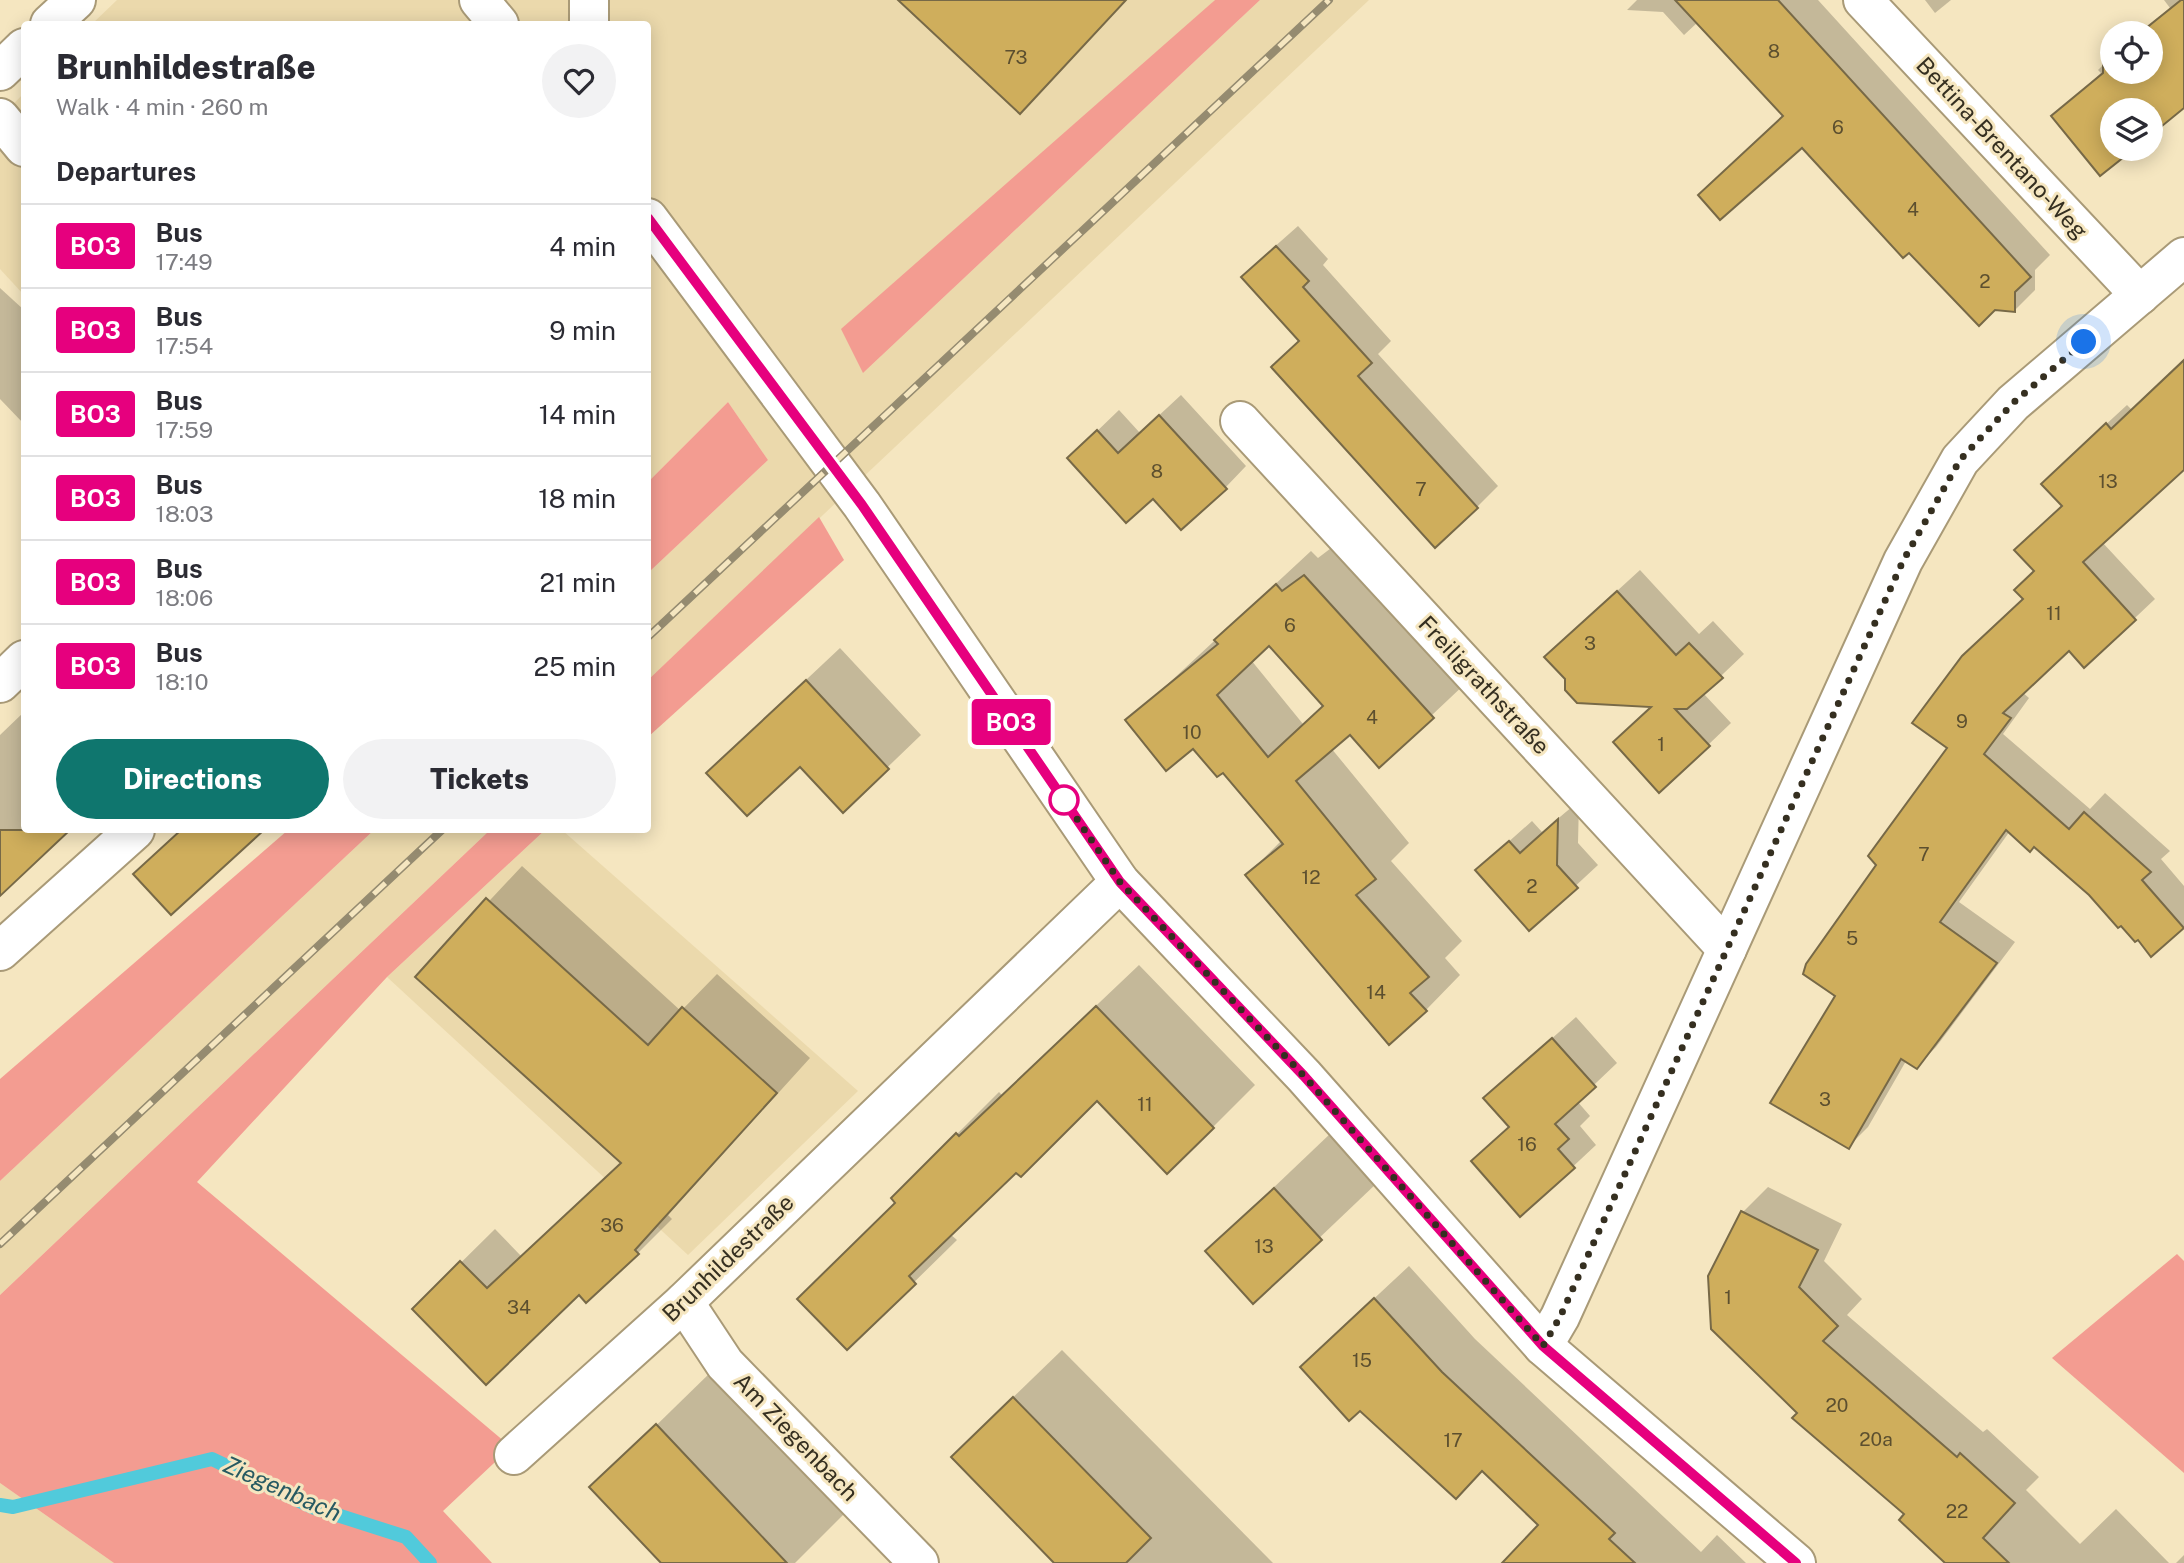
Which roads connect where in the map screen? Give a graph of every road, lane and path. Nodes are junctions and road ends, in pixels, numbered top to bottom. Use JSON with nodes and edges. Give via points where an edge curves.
{"nodes":[{"id":1,"x":76,"y":0,"type":"edge"},
{"id":2,"x":478,"y":0,"type":"edge"},
{"id":3,"x":589,"y":0,"type":"edge"},
{"id":4,"x":1863,"y":0,"type":"edge"},
{"id":5,"x":53,"y":21,"type":"edge"},
{"id":6,"x":496,"y":21,"type":"edge"},
{"id":7,"x":589,"y":21,"type":"edge"},
{"id":8,"x":21,"y":51,"type":"edge"},
{"id":9,"x":0,"y":71,"type":"edge"},
{"id":10,"x":0,"y":118,"type":"edge"},
{"id":11,"x":21,"y":143,"type":"edge"},
{"id":12,"x":651,"y":222,"type":"edge"},
{"id":13,"x":2184,"y":257,"type":"edge"},
{"id":14,"x":2140,"y":295,"type":"junction"},
{"id":15,"x":1240,"y":421,"type":"dead end"},
{"id":16,"x":21,"y":663,"type":"edge"},
{"id":17,"x":0,"y":683,"type":"edge"},
{"id":18,"x":132,"y":833,"type":"edge"},
{"id":19,"x":1120,"y":882,"type":"junction"},
{"id":20,"x":1727,"y":949,"type":"junction"},
{"id":21,"x":0,"y":951,"type":"edge"},
{"id":22,"x":684,"y":1302,"type":"junction"},
{"id":23,"x":1543,"y":1346,"type":"junction"},
{"id":24,"x":514,"y":1455,"type":"dead end"},
{"id":25,"x":919,"y":1563,"type":"edge"},
{"id":26,"x":1796,"y":1563,"type":"edge"}],
"edges":[{"from":1,"to":5,"type":"street"},
{"from":2,"to":6,"type":"street"},
{"from":3,"to":7,"type":"street"},
{"from":4,"to":14,"type":"street","name":"Bettina-Brentano-Weg"},
{"from":8,"to":9,"type":"street"},
{"from":10,"to":11,"type":"street"},
{"from":12,"to":19,"type":"street","via":[[862,505]]},
{"from":13,"to":14,"type":"street"},
{"from":14,"to":20,"type":"street","via":[[2013,403],[1960,460],[1903,561]]},
{"from":15,"to":20,"type":"street","name":"Freiligrathstraße"},
{"from":16,"to":17,"type":"street"},
{"from":18,"to":21,"type":"street"},
{"from":19,"to":22,"type":"street","name":"Brunhildestraße"},
{"from":19,"to":23,"type":"street","via":[[1304,1076]]},
{"from":20,"to":23,"type":"street"},
{"from":22,"to":24,"type":"street","name":"Brunhildestraße"},
{"from":22,"to":25,"type":"street","name":"Am Ziegenbach","via":[[725,1364]]},
{"from":23,"to":26,"type":"street"}]}
